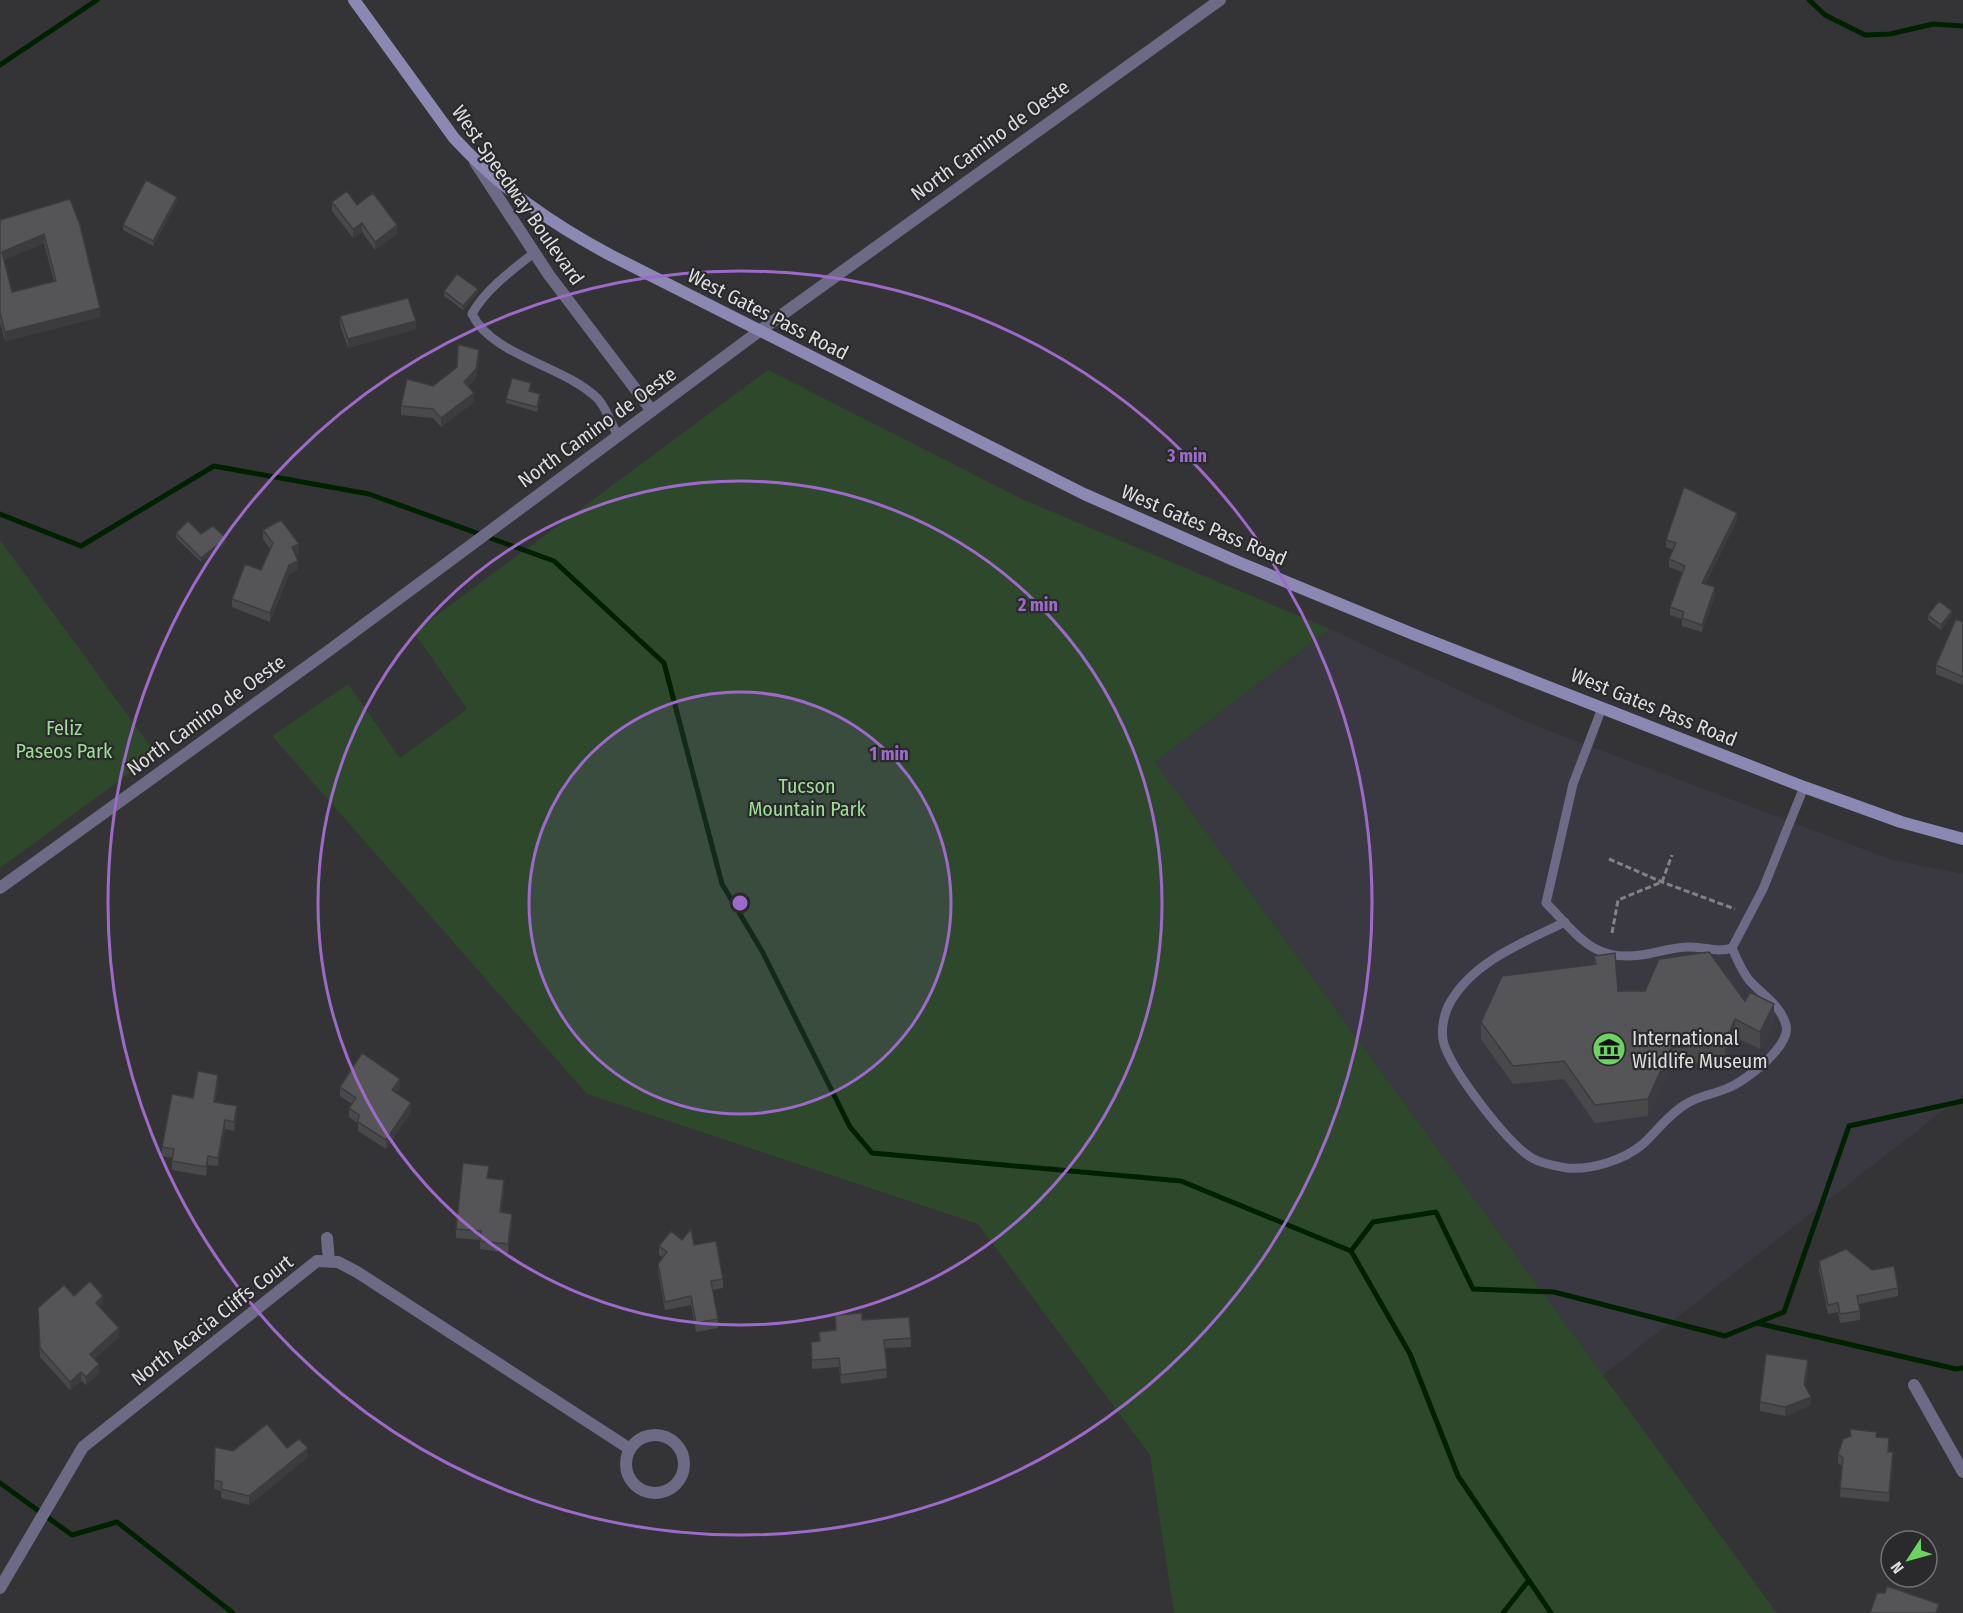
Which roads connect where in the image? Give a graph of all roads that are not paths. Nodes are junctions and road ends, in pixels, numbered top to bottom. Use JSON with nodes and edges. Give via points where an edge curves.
{"nodes":[{"id":1,"x":354,"y":0,"type":"edge"},
{"id":2,"x":1220,"y":0,"type":"edge"},
{"id":3,"x":473,"y":158,"type":"junction"},
{"id":4,"x":534,"y":254,"type":"junction"},
{"id":5,"x":758,"y":332,"type":"junction"},
{"id":6,"x":652,"y":411,"type":"junction"},
{"id":7,"x":618,"y":436,"type":"junction"},
{"id":8,"x":1602,"y":708,"type":"junction"},
{"id":9,"x":1804,"y":787,"type":"junction"},
{"id":10,"x":1963,"y":839,"type":"edge"},
{"id":11,"x":0,"y":888,"type":"edge"},
{"id":12,"x":1564,"y":922,"type":"junction"},
{"id":13,"x":1732,"y":948,"type":"junction"},
{"id":14,"x":327,"y":1238,"type":"dead end"},
{"id":15,"x":329,"y":1261,"type":"junction"},
{"id":16,"x":1914,"y":1385,"type":"dead end"},
{"id":17,"x":630,"y":1449,"type":"junction"},
{"id":18,"x":1963,"y":1472,"type":"edge"},
{"id":19,"x":0,"y":1588,"type":"edge"}],
"edges":[{"from":1,"to":3,"type":"main road","name":"West Speedway Boulevard","via":[[454,138]]},
{"from":2,"to":5,"type":"street","name":"North Camino de Oeste"},
{"from":3,"to":4,"type":"street","name":"West Speedway Boulevard"},
{"from":3,"to":5,"type":"main road","name":"West Gates Pass Road","via":[[516,197],[563,230]]},
{"from":4,"to":6,"type":"street","name":"West Speedway Boulevard"},
{"from":4,"to":7,"type":"lane","via":[[506,276],[472,314],[480,329],[568,377],[599,400]]},
{"from":5,"to":6,"type":"street","name":"North Camino de Oeste"},
{"from":5,"to":8,"type":"main road","name":"West Gates Pass Road","via":[[1084,494],[1391,625]]},
{"from":6,"to":7,"type":"street","name":"North Camino de Oeste"},
{"from":7,"to":11,"type":"street","name":"North Camino de Oeste"},
{"from":8,"to":9,"type":"main road","name":"West Gates Pass Road"},
{"from":8,"to":12,"type":"lane","via":[[1573,784],[1546,903]]},
{"from":9,"to":10,"type":"main road","name":"West Gates Pass Road","via":[[1901,822]]},
{"from":9,"to":13,"type":"lane","via":[[1763,889]]},
{"from":12,"to":13,"type":"lane","via":[[1605,956],[1638,956],[1691,947],[1720,952]]},
{"from":12,"to":13,"type":"lane","via":[[1488,961],[1470,978],[1451,1000],[1443,1019],[1443,1042],[1456,1071],[1507,1134],[1532,1158],[1570,1168],[1623,1158],[1687,1103],[1731,1087],[1769,1060],[1786,1036],[1786,1025],[1774,1002],[1741,969]]},
{"from":14,"to":15,"type":"street"},
{"from":15,"to":17,"type":"street","via":[[357,1272]]},
{"from":15,"to":19,"type":"street","name":"North Acacia Cliffs Court","via":[[317,1261],[301,1273],[83,1447]]},
{"from":16,"to":18,"type":"street"},
{"from":17,"to":17,"type":"street","via":[[627,1469],[636,1486],[655,1493],[665,1492],[680,1479],[682,1452],[670,1439],[652,1435]]}]}
